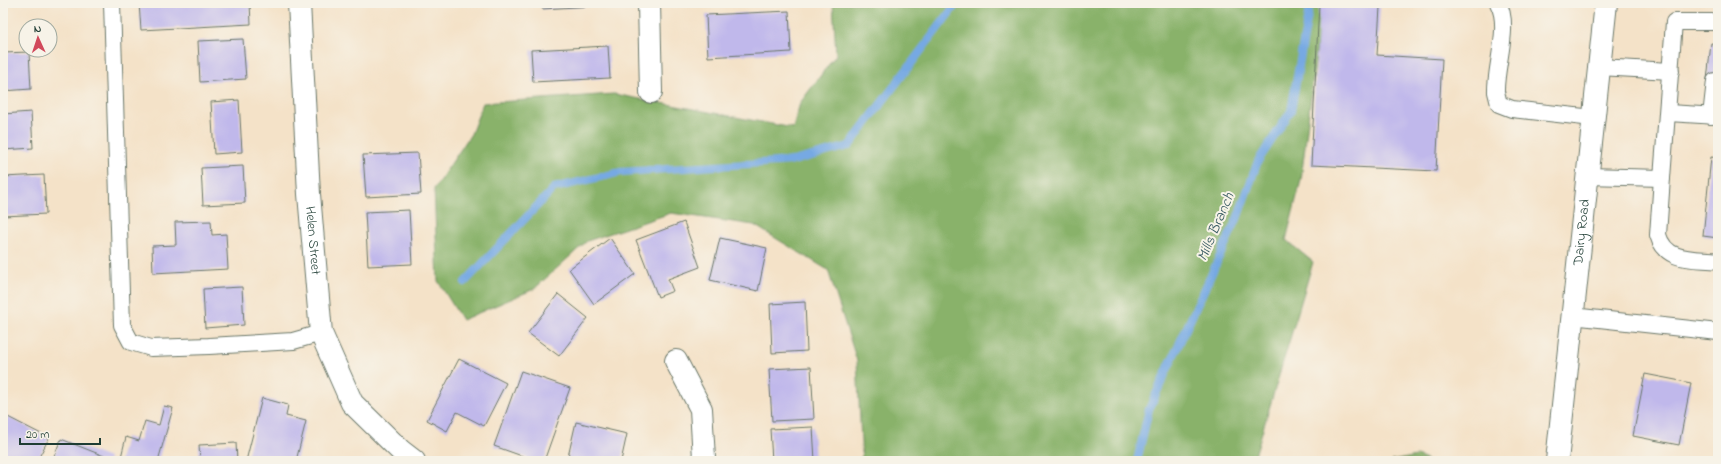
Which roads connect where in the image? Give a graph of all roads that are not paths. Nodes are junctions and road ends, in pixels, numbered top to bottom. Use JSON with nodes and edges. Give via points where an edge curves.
{"nodes":[{"id":1,"x":112,"y":3,"type":"edge"},
{"id":2,"x":299,"y":3,"type":"edge"},
{"id":3,"x":649,"y":3,"type":"edge"},
{"id":4,"x":1498,"y":3,"type":"edge"},
{"id":5,"x":1606,"y":3,"type":"edge"},
{"id":6,"x":1718,"y":22,"type":"edge"},
{"id":7,"x":1599,"y":67,"type":"junction"},
{"id":8,"x":1671,"y":71,"type":"junction"},
{"id":9,"x":1715,"y":81,"type":"dead end"},
{"id":10,"x":650,"y":92,"type":"dead end"},
{"id":11,"x":1668,"y":113,"type":"junction"},
{"id":12,"x":1715,"y":116,"type":"edge"},
{"id":13,"x":1593,"y":118,"type":"junction"},
{"id":14,"x":1587,"y":176,"type":"junction"},
{"id":15,"x":1662,"y":178,"type":"junction"},
{"id":16,"x":1718,"y":261,"type":"edge"},
{"id":17,"x":1572,"y":316,"type":"junction"},
{"id":18,"x":1718,"y":332,"type":"edge"},
{"id":19,"x":321,"y":333,"type":"junction"},
{"id":20,"x":676,"y":361,"type":"dead end"},
{"id":21,"x":401,"y":458,"type":"edge"},
{"id":22,"x":703,"y":461,"type":"edge"},
{"id":23,"x":1557,"y":461,"type":"edge"}],
"edges":[{"from":1,"to":19,"type":"lane","via":[[122,325],[131,342],[151,348],[210,346],[293,342]]},
{"from":2,"to":19,"type":"street","name":"Helen Street","via":[[309,194]]},
{"from":3,"to":10,"type":"street"},
{"from":4,"to":13,"type":"lane","via":[[1502,11],[1496,92],[1500,104],[1512,108]]},
{"from":5,"to":7,"type":"street","name":"Dairy Road"},
{"from":6,"to":8,"type":"lane","via":[[1674,22]]},
{"from":7,"to":8,"type":"lane"},
{"from":7,"to":13,"type":"street","name":"Dairy Road"},
{"from":8,"to":11,"type":"lane"},
{"from":9,"to":12,"type":"lane"},
{"from":11,"to":12,"type":"lane"},
{"from":11,"to":15,"type":"lane"},
{"from":13,"to":14,"type":"street","name":"Dairy Road"},
{"from":14,"to":15,"type":"lane"},
{"from":14,"to":17,"type":"street","name":"Dairy Road"},
{"from":15,"to":16,"type":"lane","via":[[1658,235],[1661,243],[1676,257]]},
{"from":17,"to":18,"type":"lane"},
{"from":17,"to":23,"type":"street","name":"Dairy Road"},
{"from":19,"to":21,"type":"street","name":"Helen Street","via":[[352,403]]},
{"from":20,"to":22,"type":"street","via":[[701,409]]}]}
